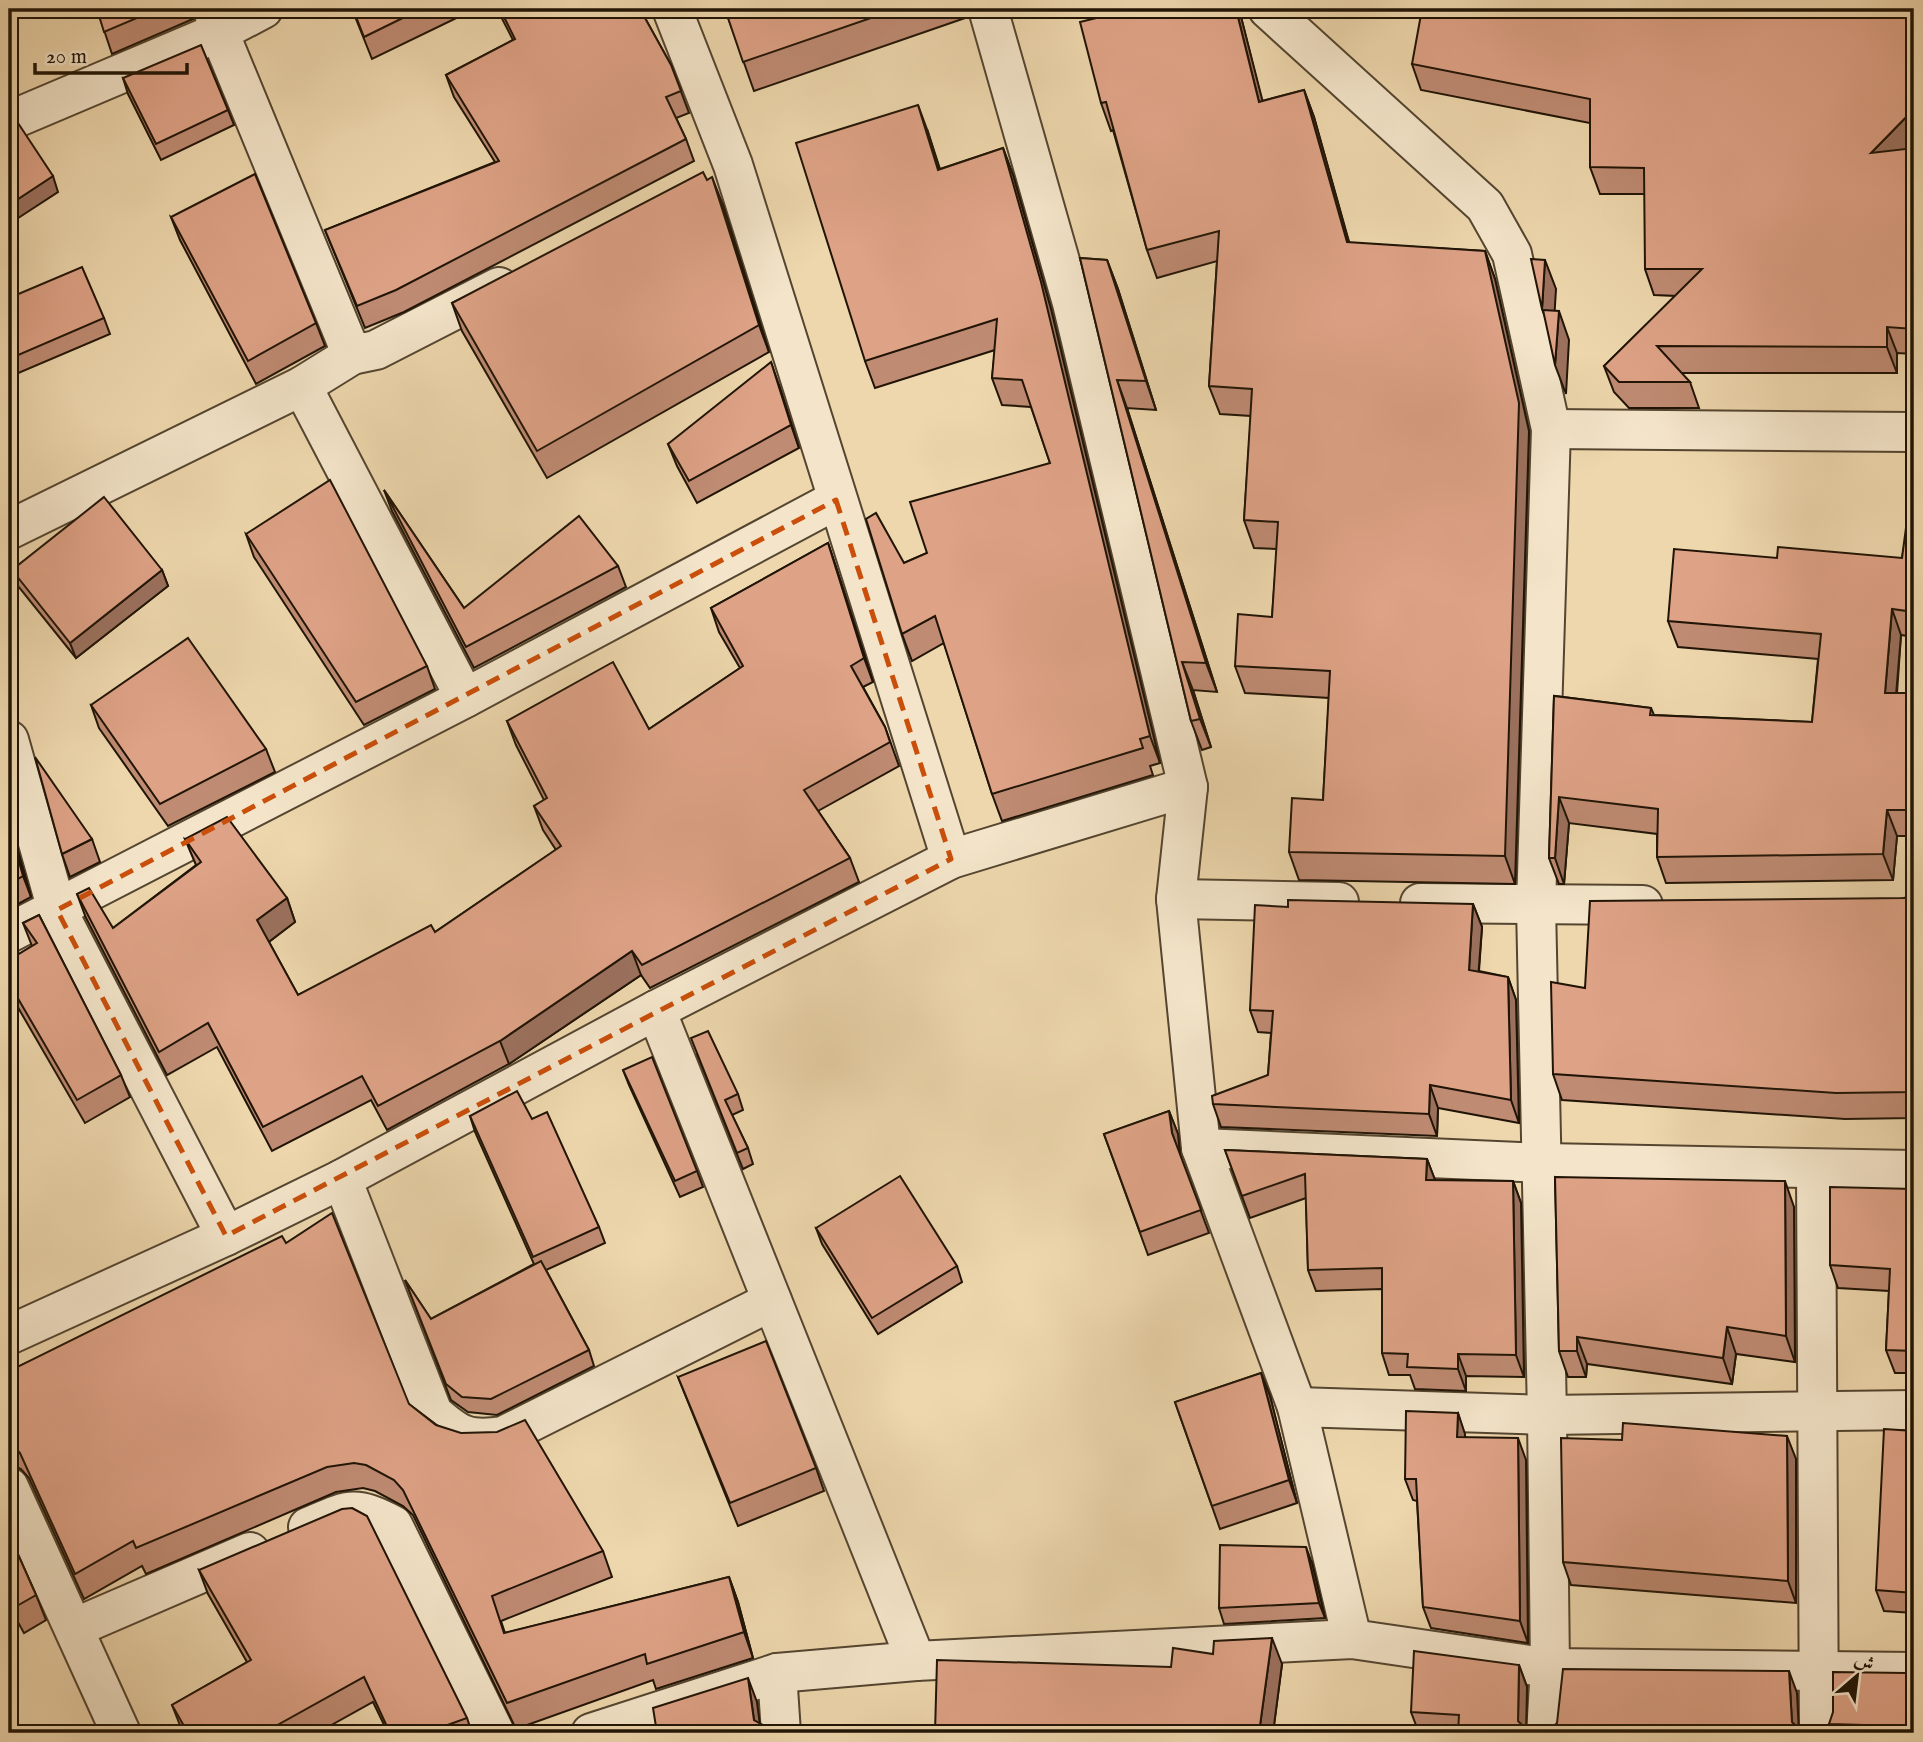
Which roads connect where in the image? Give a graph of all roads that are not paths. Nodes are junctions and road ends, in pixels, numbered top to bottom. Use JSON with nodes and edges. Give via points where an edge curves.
{"nodes":[{"id":1,"x":263,"y":9,"type":"edge"},
{"id":2,"x":672,"y":9,"type":"edge"},
{"id":3,"x":988,"y":9,"type":"edge"},
{"id":4,"x":1268,"y":9,"type":"edge"},
{"id":5,"x":216,"y":20,"type":"edge"},
{"id":6,"x":9,"y":121,"type":"edge"},
{"id":7,"x":733,"y":165,"type":"junction"},
{"id":8,"x":696,"y":184,"type":"edge"},
{"id":9,"x":525,"y":273,"type":"edge"},
{"id":10,"x":352,"y":355,"type":"junction"},
{"id":11,"x":302,"y":386,"type":"junction"},
{"id":12,"x":1551,"y":429,"type":"junction"},
{"id":13,"x":1914,"y":432,"type":"edge"},
{"id":14,"x":836,"y":500,"type":"junction"},
{"id":15,"x":9,"y":530,"type":"edge"},
{"id":16,"x":466,"y":698,"type":"junction"},
{"id":17,"x":9,"y":740,"type":"edge"},
{"id":18,"x":1188,"y":787,"type":"junction"},
{"id":19,"x":951,"y":859,"type":"junction"},
{"id":20,"x":1176,"y":899,"type":"junction"},
{"id":21,"x":1676,"y":904,"type":"edge"},
{"id":22,"x":1536,"y":906,"type":"junction"},
{"id":23,"x":57,"y":910,"type":"junction"},
{"id":24,"x":9,"y":933,"type":"edge"},
{"id":25,"x":656,"y":1010,"type":"junction"},
{"id":26,"x":1201,"y":1148,"type":"junction"},
{"id":27,"x":1544,"y":1163,"type":"junction"},
{"id":28,"x":1816,"y":1170,"type":"junction"},
{"id":29,"x":1914,"y":1170,"type":"edge"},
{"id":30,"x":342,"y":1179,"type":"junction"},
{"id":31,"x":226,"y":1236,"type":"junction"},
{"id":32,"x":772,"y":1301,"type":"junction"},
{"id":33,"x":9,"y":1335,"type":"edge"},
{"id":34,"x":1297,"y":1407,"type":"junction"},
{"id":35,"x":1818,"y":1409,"type":"junction"},
{"id":36,"x":1914,"y":1410,"type":"edge"},
{"id":37,"x":1548,"y":1415,"type":"junction"},
{"id":38,"x":9,"y":1487,"type":"edge"},
{"id":39,"x":74,"y":1628,"type":"junction"},
{"id":40,"x":1352,"y":1639,"type":"junction"},
{"id":41,"x":916,"y":1661,"type":"junction"},
{"id":42,"x":1550,"y":1668,"type":"junction"},
{"id":43,"x":1819,"y":1671,"type":"junction"},
{"id":44,"x":777,"y":1672,"type":"junction"},
{"id":45,"x":1914,"y":1672,"type":"edge"},
{"id":46,"x":121,"y":1733,"type":"edge"},
{"id":47,"x":495,"y":1733,"type":"edge"},
{"id":48,"x":591,"y":1733,"type":"edge"},
{"id":49,"x":781,"y":1733,"type":"edge"},
{"id":50,"x":1546,"y":1733,"type":"edge"},
{"id":51,"x":1819,"y":1733,"type":"edge"}],
"edges":[{"from":1,"to":5,"type":"street"},
{"from":2,"to":7,"type":"street"},
{"from":3,"to":18,"type":"street","via":[[1072,303]]},
{"from":4,"to":12,"type":"street","via":[[1485,206],[1512,254]]},
{"from":5,"to":6,"type":"street"},
{"from":5,"to":10,"type":"street"},
{"from":7,"to":8,"type":"street"},
{"from":7,"to":14,"type":"street"},
{"from":9,"to":10,"type":"street","via":[[376,350]]},
{"from":10,"to":11,"type":"street"},
{"from":11,"to":15,"type":"street"},
{"from":11,"to":16,"type":"street"},
{"from":12,"to":13,"type":"street"},
{"from":12,"to":22,"type":"street"},
{"from":14,"to":16,"type":"street"},
{"from":14,"to":19,"type":"street"},
{"from":16,"to":23,"type":"street"},
{"from":17,"to":23,"type":"street"},
{"from":18,"to":19,"type":"street"},
{"from":18,"to":20,"type":"street"},
{"from":19,"to":25,"type":"street"},
{"from":20,"to":22,"type":"street"},
{"from":20,"to":26,"type":"street"},
{"from":21,"to":22,"type":"street"},
{"from":22,"to":27,"type":"street"},
{"from":23,"to":24,"type":"street"},
{"from":23,"to":31,"type":"street"},
{"from":25,"to":30,"type":"street"},
{"from":25,"to":32,"type":"street"},
{"from":26,"to":27,"type":"street"},
{"from":26,"to":34,"type":"street"},
{"from":27,"to":28,"type":"street"},
{"from":27,"to":37,"type":"street"},
{"from":28,"to":29,"type":"street"},
{"from":28,"to":35,"type":"street"},
{"from":30,"to":31,"type":"street"},
{"from":30,"to":32,"type":"street","via":[[433,1413],[454,1432],[476,1440],[503,1436]]},
{"from":31,"to":33,"type":"street"},
{"from":32,"to":41,"type":"street"},
{"from":34,"to":37,"type":"street"},
{"from":34,"to":40,"type":"street"},
{"from":35,"to":36,"type":"street"},
{"from":35,"to":37,"type":"street"},
{"from":35,"to":43,"type":"street"},
{"from":37,"to":42,"type":"street"},
{"from":38,"to":39,"type":"street"},
{"from":39,"to":46,"type":"street"},
{"from":39,"to":47,"type":"street","via":[[345,1512],[365,1510],[393,1525]]},
{"from":40,"to":41,"type":"street"},
{"from":40,"to":42,"type":"street"},
{"from":41,"to":44,"type":"street"},
{"from":42,"to":43,"type":"street"},
{"from":42,"to":50,"type":"street"},
{"from":43,"to":45,"type":"street"},
{"from":43,"to":51,"type":"street"},
{"from":44,"to":48,"type":"street"},
{"from":44,"to":49,"type":"street"}]}
